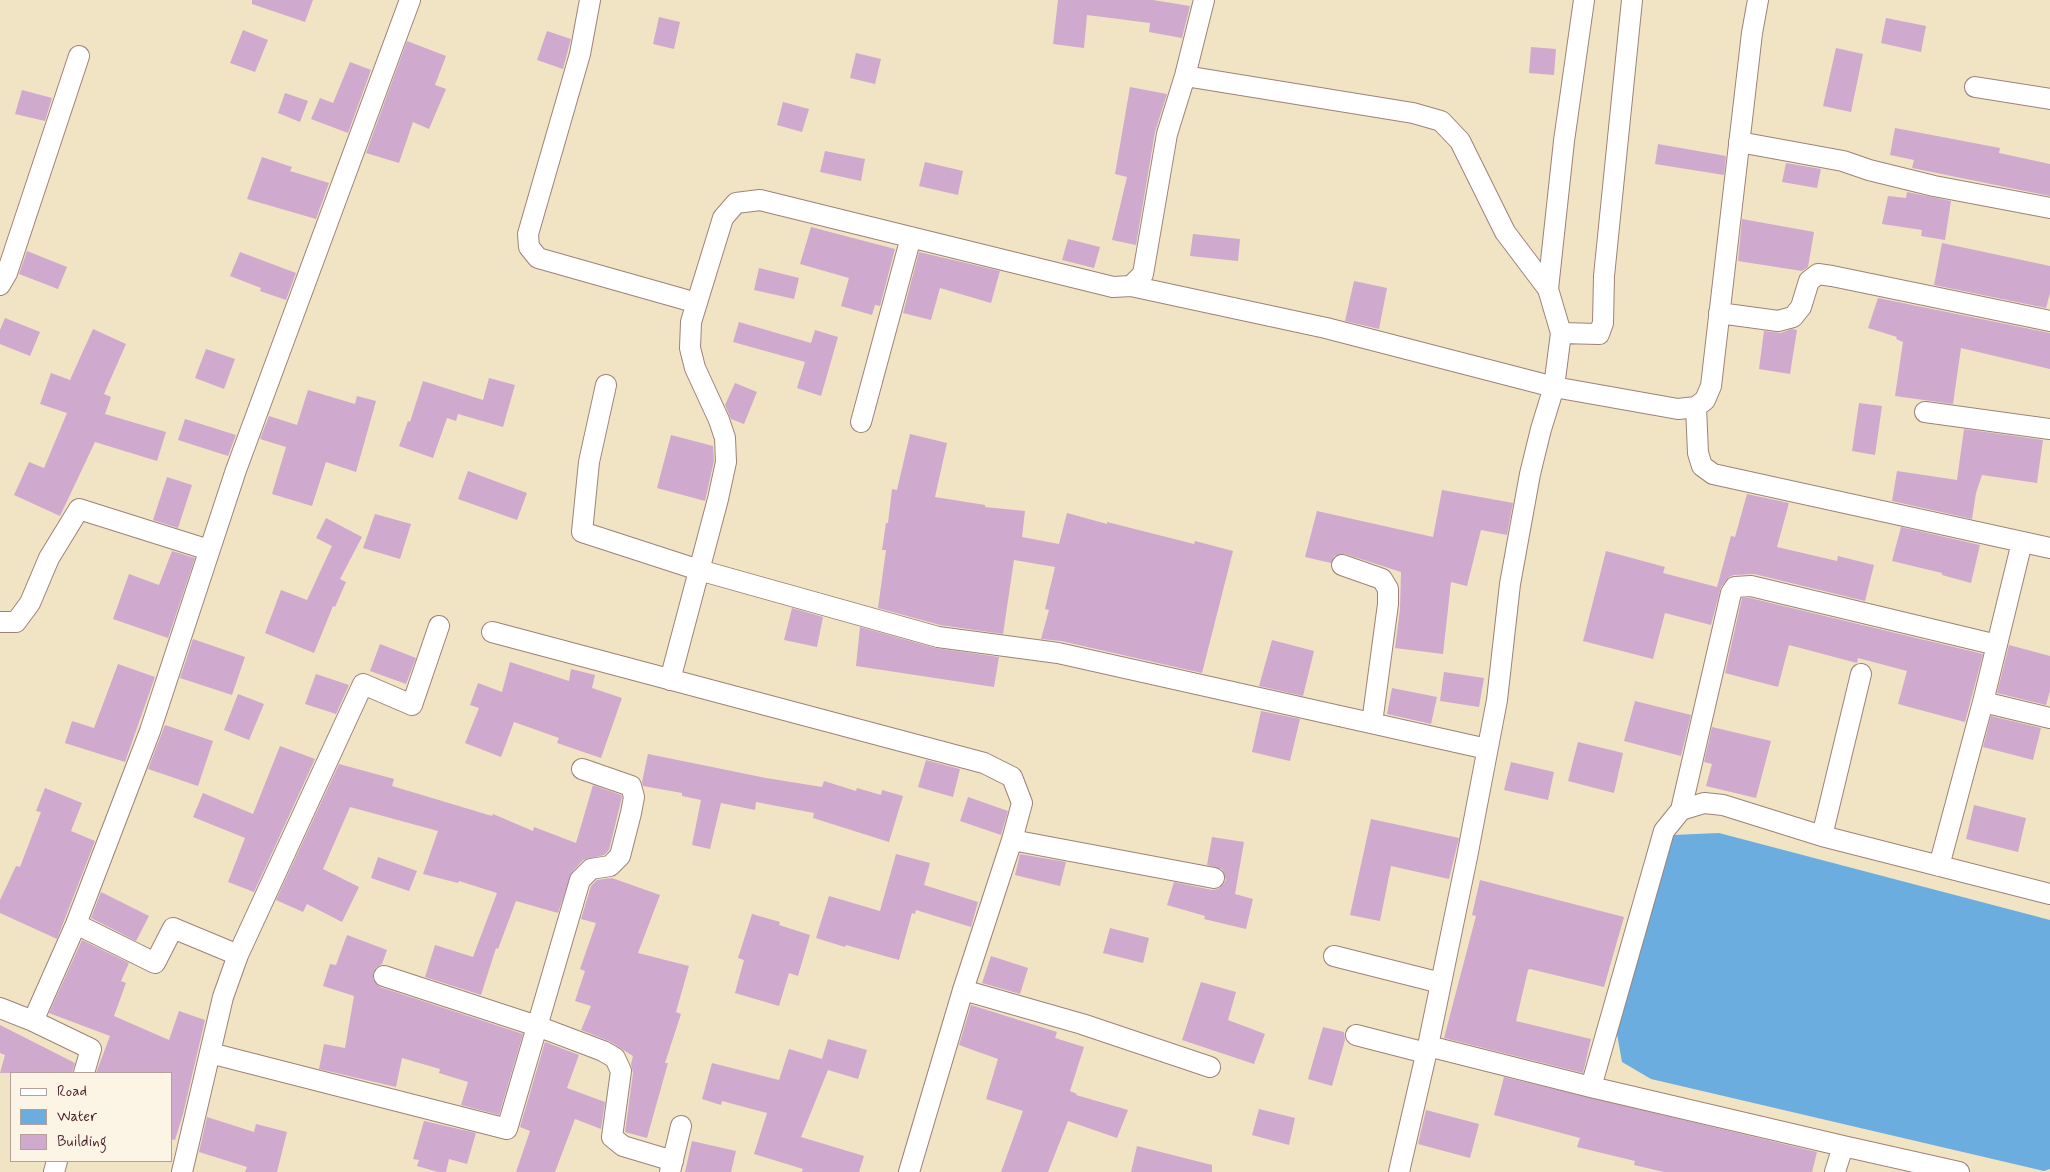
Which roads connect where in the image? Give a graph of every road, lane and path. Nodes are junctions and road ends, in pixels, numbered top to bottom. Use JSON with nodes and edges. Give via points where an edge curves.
{"nodes":[{"id":1,"x":410,"y":0,"type":"edge"},
{"id":2,"x":590,"y":0,"type":"edge"},
{"id":3,"x":1204,"y":0,"type":"edge"},
{"id":4,"x":1584,"y":0,"type":"edge"},
{"id":5,"x":1632,"y":0,"type":"edge"},
{"id":6,"x":1758,"y":0,"type":"edge"},
{"id":7,"x":79,"y":56,"type":"dead end"},
{"id":8,"x":1185,"y":76,"type":"junction"},
{"id":9,"x":1975,"y":86,"type":"dead end"},
{"id":10,"x":2050,"y":99,"type":"edge"},
{"id":11,"x":1739,"y":142,"type":"junction"},
{"id":12,"x":2050,"y":208,"type":"edge"},
{"id":13,"x":911,"y":237,"type":"junction"},
{"id":14,"x":0,"y":285,"type":"edge"},
{"id":15,"x":1132,"y":286,"type":"junction"},
{"id":16,"x":1548,"y":289,"type":"junction"},
{"id":17,"x":697,"y":303,"type":"junction"},
{"id":18,"x":1719,"y":313,"type":"junction"},
{"id":19,"x":2050,"y":321,"type":"edge"},
{"id":20,"x":1561,"y":333,"type":"junction"},
{"id":21,"x":606,"y":385,"type":"dead end"},
{"id":22,"x":1554,"y":387,"type":"junction"},
{"id":23,"x":1696,"y":407,"type":"junction"},
{"id":24,"x":1924,"y":412,"type":"dead end"},
{"id":25,"x":861,"y":422,"type":"dead end"},
{"id":26,"x":2050,"y":429,"type":"edge"},
{"id":27,"x":2022,"y":542,"type":"junction"},
{"id":28,"x":2050,"y":548,"type":"edge"},
{"id":29,"x":209,"y":550,"type":"junction"},
{"id":30,"x":1342,"y":565,"type":"dead end"},
{"id":31,"x":699,"y":570,"type":"junction"},
{"id":32,"x":0,"y":622,"type":"edge"},
{"id":33,"x":439,"y":626,"type":"dead end"},
{"id":34,"x":492,"y":632,"type":"dead end"},
{"id":35,"x":1997,"y":645,"type":"junction"},
{"id":36,"x":1861,"y":674,"type":"dead end"},
{"id":37,"x":670,"y":680,"type":"junction"},
{"id":38,"x":1984,"y":702,"type":"junction"},
{"id":39,"x":2050,"y":718,"type":"edge"},
{"id":40,"x":1372,"y":723,"type":"junction"},
{"id":41,"x":1487,"y":749,"type":"junction"},
{"id":42,"x":582,"y":769,"type":"dead end"},
{"id":43,"x":1682,"y":810,"type":"junction"},
{"id":44,"x":1822,"y":836,"type":"junction"},
{"id":45,"x":1012,"y":840,"type":"junction"},
{"id":46,"x":1939,"y":866,"type":"junction"},
{"id":47,"x":1214,"y":878,"type":"dead end"},
{"id":48,"x":2050,"y":894,"type":"edge"},
{"id":49,"x":76,"y":924,"type":"junction"},
{"id":50,"x":238,"y":955,"type":"junction"},
{"id":51,"x":1334,"y":956,"type":"dead end"},
{"id":52,"x":384,"y":976,"type":"dead end"},
{"id":53,"x":1441,"y":983,"type":"junction"},
{"id":54,"x":963,"y":990,"type":"junction"},
{"id":55,"x":0,"y":1008,"type":"edge"},
{"id":56,"x":33,"y":1021,"type":"junction"},
{"id":57,"x":537,"y":1026,"type":"junction"},
{"id":58,"x":1356,"y":1035,"type":"dead end"},
{"id":59,"x":1427,"y":1050,"type":"junction"},
{"id":60,"x":210,"y":1052,"type":"junction"},
{"id":61,"x":1210,"y":1067,"type":"dead end"},
{"id":62,"x":84,"y":1072,"type":"edge"},
{"id":63,"x":1591,"y":1087,"type":"junction"},
{"id":64,"x":681,"y":1126,"type":"dead end"},
{"id":65,"x":1843,"y":1146,"type":"junction"},
{"id":66,"x":671,"y":1166,"type":"edge"},
{"id":67,"x":182,"y":1172,"type":"edge"},
{"id":68,"x":909,"y":1172,"type":"edge"},
{"id":69,"x":1399,"y":1172,"type":"edge"},
{"id":70,"x":1835,"y":1172,"type":"edge"},
{"id":71,"x":1959,"y":1172,"type":"edge"}],
"edges":[{"from":1,"to":29,"type":"street"},
{"from":2,"to":17,"type":"street","via":[[580,54],[528,234],[529,246],[538,258]]},
{"from":3,"to":8,"type":"street"},
{"from":4,"to":16,"type":"street"},
{"from":5,"to":20,"type":"street","via":[[1604,276],[1603,323],[1599,334]]},
{"from":6,"to":11,"type":"street"},
{"from":7,"to":14,"type":"street","via":[[7,273]]},
{"from":8,"to":15,"type":"street","via":[[1167,134],[1144,274]]},
{"from":8,"to":16,"type":"street","via":[[1413,113],[1441,121],[1460,141],[1505,232]]},
{"from":9,"to":10,"type":"street"},
{"from":11,"to":12,"type":"street","via":[[1843,161],[1934,186]]},
{"from":11,"to":18,"type":"street"},
{"from":13,"to":15,"type":"street","via":[[1113,287]]},
{"from":13,"to":17,"type":"street","via":[[760,200],[736,203],[723,218]]},
{"from":13,"to":25,"type":"street"},
{"from":15,"to":22,"type":"street","via":[[1326,328]]},
{"from":16,"to":20,"type":"street"},
{"from":17,"to":31,"type":"street","via":[[691,322],[690,348],[695,368],[725,438],[726,462]]},
{"from":18,"to":19,"type":"street","via":[[1778,321],[1793,317],[1809,281],[1818,274]]},
{"from":18,"to":23,"type":"street","via":[[1711,386],[1705,400]]},
{"from":20,"to":22,"type":"street"},
{"from":21,"to":31,"type":"street","via":[[589,462],[582,532]]},
{"from":22,"to":23,"type":"street","via":[[1678,409]]},
{"from":22,"to":41,"type":"street","via":[[1530,474],[1510,584],[1497,700]]},
{"from":23,"to":27,"type":"street","via":[[1698,452],[1702,466],[1712,474]]},
{"from":24,"to":26,"type":"street"},
{"from":27,"to":28,"type":"street"},
{"from":27,"to":35,"type":"street"},
{"from":29,"to":32,"type":"street","via":[[79,508],[49,558],[30,603],[16,622]]},
{"from":29,"to":49,"type":"street","via":[[150,731]]},
{"from":30,"to":40,"type":"street","via":[[1382,579],[1388,590]]},
{"from":31,"to":37,"type":"street"},
{"from":31,"to":40,"type":"street","via":[[938,637],[1058,653]]},
{"from":33,"to":50,"type":"street","via":[[412,705],[363,684]]},
{"from":34,"to":37,"type":"street"},
{"from":35,"to":38,"type":"street"},
{"from":35,"to":43,"type":"street","via":[[1750,586],[1735,588]]},
{"from":36,"to":44,"type":"street"},
{"from":37,"to":45,"type":"street","via":[[984,763],[1012,777],[1022,803]]},
{"from":38,"to":39,"type":"street"},
{"from":38,"to":46,"type":"street"},
{"from":40,"to":41,"type":"street"},
{"from":41,"to":53,"type":"street"},
{"from":42,"to":57,"type":"street","via":[[631,786],[634,797],[620,856],[610,866],[591,869],[580,880]]},
{"from":43,"to":44,"type":"street","via":[[1704,802],[1723,805]]},
{"from":43,"to":63,"type":"street","via":[[1664,831]]},
{"from":44,"to":46,"type":"street"},
{"from":45,"to":47,"type":"street"},
{"from":45,"to":54,"type":"street"},
{"from":46,"to":48,"type":"street"},
{"from":49,"to":50,"type":"street","via":[[156,963],[173,928]]},
{"from":49,"to":56,"type":"street"},
{"from":50,"to":60,"type":"street","via":[[223,997]]},
{"from":51,"to":53,"type":"street"},
{"from":52,"to":57,"type":"street"},
{"from":53,"to":59,"type":"street"},
{"from":54,"to":61,"type":"street","via":[[1082,1024]]},
{"from":54,"to":68,"type":"street"},
{"from":55,"to":56,"type":"street"},
{"from":56,"to":62,"type":"street","via":[[92,1049]]},
{"from":57,"to":60,"type":"street","via":[[508,1129]]},
{"from":57,"to":66,"type":"street","via":[[615,1058],[622,1071],[612,1137],[624,1146]]},
{"from":58,"to":59,"type":"street"},
{"from":59,"to":63,"type":"street"},
{"from":59,"to":69,"type":"street"},
{"from":60,"to":67,"type":"street"},
{"from":63,"to":65,"type":"street"},
{"from":64,"to":66,"type":"street"},
{"from":65,"to":70,"type":"street"},
{"from":65,"to":71,"type":"street"}]}
